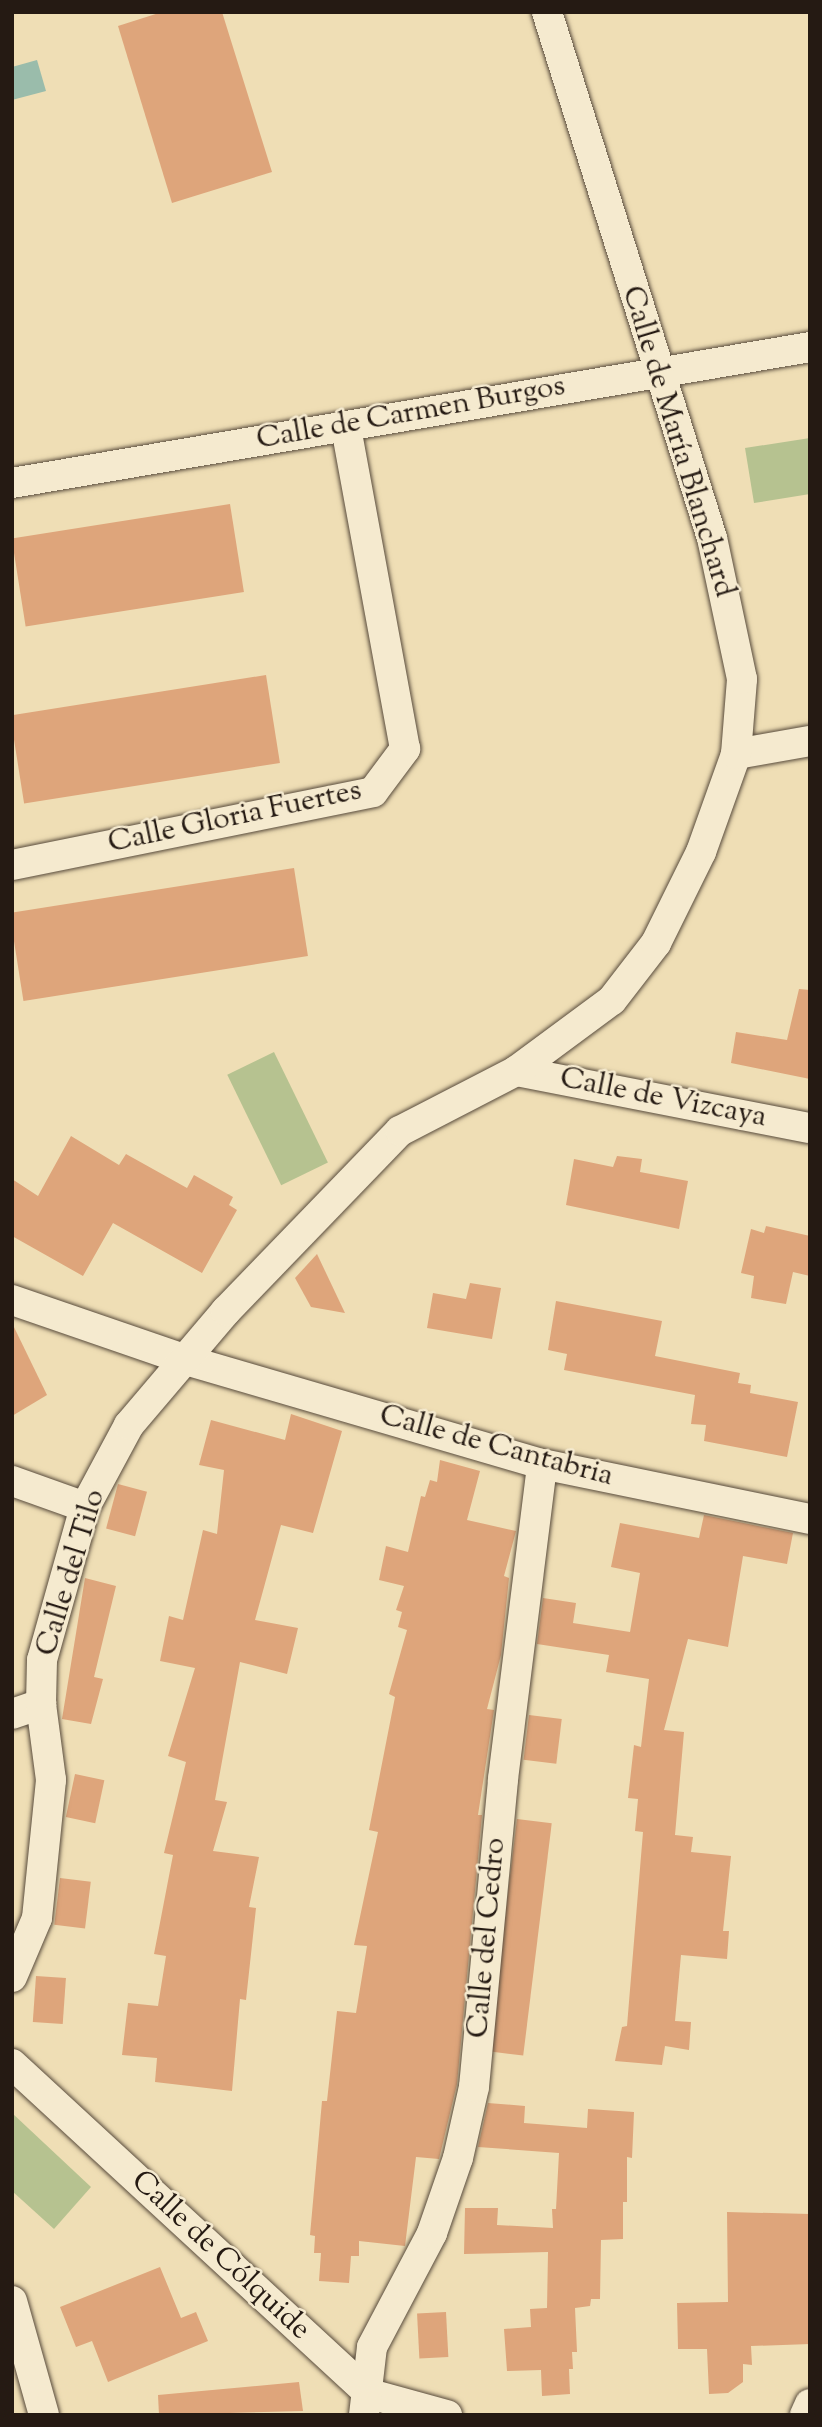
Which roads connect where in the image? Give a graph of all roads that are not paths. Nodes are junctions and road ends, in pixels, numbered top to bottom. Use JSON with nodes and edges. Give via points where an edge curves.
{"nodes":[{"id":1,"x":547,"y":12,"type":"edge"},
{"id":2,"x":810,"y":347,"type":"edge"},
{"id":3,"x":657,"y":372,"type":"junction"},
{"id":4,"x":346,"y":425,"type":"junction"},
{"id":5,"x":12,"y":483,"type":"edge"},
{"id":6,"x":810,"y":741,"type":"edge"},
{"id":7,"x":736,"y":754,"type":"junction"},
{"id":8,"x":12,"y":865,"type":"edge"},
{"id":9,"x":516,"y":1071,"type":"junction"},
{"id":10,"x":810,"y":1128,"type":"edge"},
{"id":11,"x":12,"y":1300,"type":"edge"},
{"id":12,"x":186,"y":1360,"type":"junction"},
{"id":13,"x":542,"y":1464,"type":"junction"},
{"id":14,"x":12,"y":1481,"type":"edge"},
{"id":15,"x":85,"y":1507,"type":"junction"},
{"id":16,"x":810,"y":1519,"type":"edge"},
{"id":17,"x":41,"y":1704,"type":"junction"},
{"id":18,"x":12,"y":1714,"type":"edge"},
{"id":19,"x":12,"y":1977,"type":"edge"},
{"id":20,"x":12,"y":2064,"type":"edge"},
{"id":21,"x":12,"y":2301,"type":"edge"},
{"id":22,"x":367,"y":2404,"type":"edge"},
{"id":23,"x":810,"y":2404,"type":"edge"},
{"id":24,"x":44,"y":2415,"type":"edge"},
{"id":25,"x":447,"y":2415,"type":"edge"},
{"id":26,"x":805,"y":2415,"type":"edge"}],
"edges":[{"from":1,"to":3,"type":"street","name":"Calle de María Blanchard"},
{"from":2,"to":3,"type":"street","name":"Calle de Carmen Burgos"},
{"from":3,"to":4,"type":"street","name":"Calle de Carmen Burgos"},
{"from":3,"to":7,"type":"street","name":"Calle de María Blanchard","via":[[712,538],[742,679]]},
{"from":4,"to":5,"type":"street","name":"Calle de Carmen Burgos"},
{"from":4,"to":8,"type":"street","name":"Calle Gloria Fuertes","via":[[405,749],[373,792]]},
{"from":6,"to":7,"type":"street"},
{"from":7,"to":9,"type":"street","name":"Calle de María Blanchard","via":[[701,852],[656,943],[612,1000]]},
{"from":9,"to":10,"type":"street","name":"Calle de Vizcaya"},
{"from":9,"to":12,"type":"street","name":"Calle de María Blanchard","via":[[400,1131],[226,1311]]},
{"from":11,"to":12,"type":"street","name":"Calle de Cantabria"},
{"from":12,"to":13,"type":"street","name":"Calle de Cantabria"},
{"from":12,"to":15,"type":"street","name":"Calle del Tilo","via":[[129,1425]]},
{"from":13,"to":16,"type":"street","name":"Calle de Cantabria"},
{"from":13,"to":22,"type":"street","name":"Calle del Cedro","via":[[503,1779],[474,2087],[458,2158],[432,2233],[372,2347]]},
{"from":14,"to":15,"type":"street"},
{"from":15,"to":17,"type":"street","name":"Calle del Tilo","via":[[42,1660]]},
{"from":17,"to":18,"type":"street"},
{"from":17,"to":19,"type":"street","name":"Calle del Tilo","via":[[51,1780],[37,1918]]},
{"from":20,"to":22,"type":"street","name":"Calle de Cólquide"},
{"from":21,"to":24,"type":"street"},
{"from":22,"to":25,"type":"street","name":"Calle de Cólquide"},
{"from":23,"to":26,"type":"street"}]}
